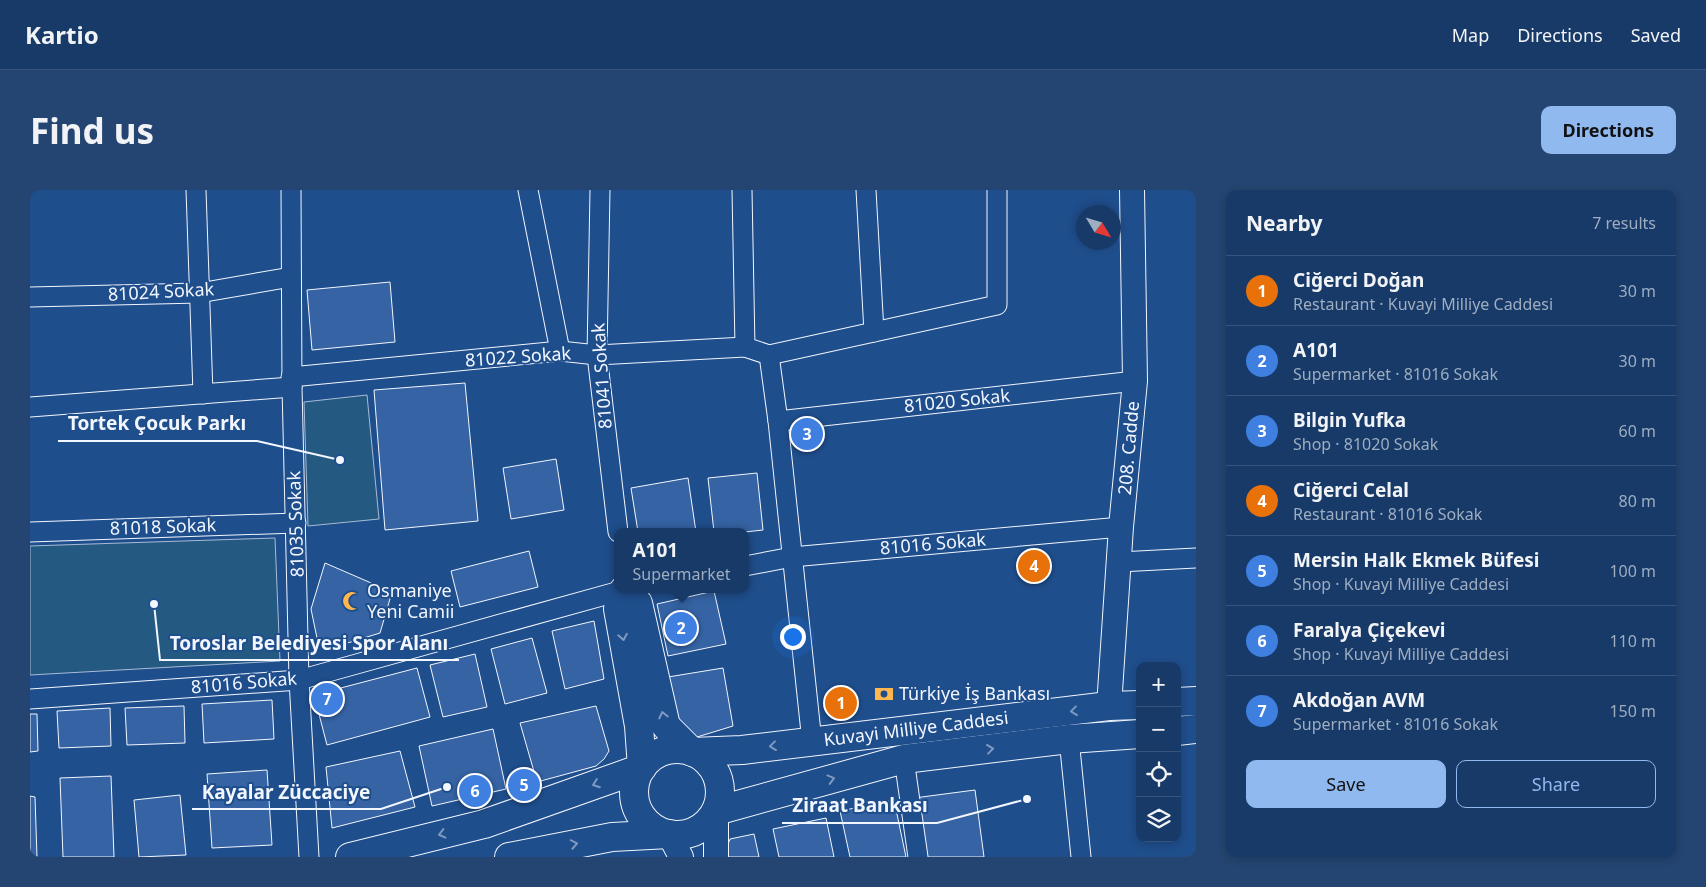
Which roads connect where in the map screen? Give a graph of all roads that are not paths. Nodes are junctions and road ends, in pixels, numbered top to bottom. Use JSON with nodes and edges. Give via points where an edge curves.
{"nodes":[{"id":1,"x":196,"y":190,"type":"edge"},
{"id":2,"x":292,"y":190,"type":"edge"},
{"id":3,"x":528,"y":190,"type":"edge"},
{"id":4,"x":600,"y":190,"type":"edge"},
{"id":5,"x":742,"y":190,"type":"edge"},
{"id":6,"x":866,"y":190,"type":"edge"},
{"id":7,"x":997,"y":190,"type":"edge"},
{"id":8,"x":1132,"y":190,"type":"edge"},
{"id":9,"x":292,"y":277,"type":"junction"},
{"id":10,"x":199,"y":293,"type":"junction"},
{"id":11,"x":30,"y":297,"type":"edge"},
{"id":12,"x":874,"y":332,"type":"junction"},
{"id":13,"x":745,"y":347,"type":"junction"},
{"id":14,"x":560,"y":351,"type":"junction"},
{"id":15,"x":769,"y":354,"type":"junction"},
{"id":16,"x":597,"y":355,"type":"junction"},
{"id":17,"x":1135,"y":381,"type":"junction"},
{"id":18,"x":292,"y":382,"type":"junction"},
{"id":19,"x":203,"y":394,"type":"junction"},
{"id":20,"x":30,"y":407,"type":"edge"},
{"id":21,"x":778,"y":421,"type":"junction"},
{"id":22,"x":296,"y":523,"type":"junction"},
{"id":23,"x":1121,"y":527,"type":"junction"},
{"id":24,"x":618,"y":528,"type":"edge"},
{"id":25,"x":30,"y":532,"type":"edge"},
{"id":26,"x":792,"y":556,"type":"junction"},
{"id":27,"x":1196,"y":558,"type":"edge"},
{"id":28,"x":1119,"y":562,"type":"junction"},
{"id":29,"x":749,"y":565,"type":"edge"},
{"id":30,"x":614,"y":592,"type":"edge"},
{"id":31,"x":624,"y":593,"type":"edge"},
{"id":32,"x":629,"y":593,"type":"edge"},
{"id":33,"x":299,"y":680,"type":"junction"},
{"id":34,"x":30,"y":699,"type":"edge"},
{"id":35,"x":1196,"y":701,"type":"edge"},
{"id":36,"x":1181,"y":702,"type":"edge"},
{"id":37,"x":1136,"y":704,"type":"edge"},
{"id":38,"x":1109,"y":706,"type":"junction"},
{"id":39,"x":1196,"y":729,"type":"edge"},
{"id":40,"x":1181,"y":731,"type":"edge"},
{"id":41,"x":1136,"y":734,"type":"edge"},
{"id":42,"x":1069,"y":739,"type":"junction"},
{"id":43,"x":812,"y":742,"type":"junction"},
{"id":44,"x":692,"y":752,"type":"junction"},
{"id":45,"x":904,"y":759,"type":"junction"},
{"id":46,"x":642,"y":768,"type":"junction"},
{"id":47,"x":716,"y":810,"type":"junction"},
{"id":48,"x":675,"y":846,"type":"edge"},
{"id":49,"x":309,"y":857,"type":"edge"},
{"id":50,"x":350,"y":857,"type":"edge"},
{"id":51,"x":509,"y":857,"type":"edge"},
{"id":52,"x":716,"y":857,"type":"edge"},
{"id":53,"x":918,"y":857,"type":"edge"},
{"id":54,"x":1081,"y":857,"type":"edge"}],
"edges":[{"from":1,"to":10,"type":"street"},
{"from":2,"to":9,"type":"street","name":"81035 Sokak"},
{"from":3,"to":14,"type":"street"},
{"from":4,"to":16,"type":"street","name":"81041 Sokak"},
{"from":5,"to":13,"type":"street"},
{"from":6,"to":12,"type":"street"},
{"from":7,"to":12,"type":"street","via":[[998,305]]},
{"from":8,"to":17,"type":"street","name":"208. Cadde"},
{"from":9,"to":10,"type":"street","name":"81024 Sokak"},
{"from":9,"to":18,"type":"street","name":"81035 Sokak"},
{"from":10,"to":11,"type":"street","name":"81024 Sokak"},
{"from":10,"to":19,"type":"street"},
{"from":12,"to":15,"type":"street"},
{"from":13,"to":15,"type":"street","name":"81022 Sokak"},
{"from":13,"to":16,"type":"street","name":"81022 Sokak"},
{"from":14,"to":16,"type":"street","name":"81022 Sokak"},
{"from":14,"to":18,"type":"street","name":"81022 Sokak"},
{"from":15,"to":21,"type":"street"},
{"from":16,"to":24,"type":"street","name":"81041 Sokak"},
{"from":17,"to":21,"type":"street","name":"81020 Sokak"},
{"from":17,"to":23,"type":"street","name":"208. Cadde"},
{"from":18,"to":19,"type":"street","name":"81022 Sokak"},
{"from":18,"to":22,"type":"street","name":"81035 Sokak"},
{"from":19,"to":20,"type":"street","name":"81022 Sokak"},
{"from":21,"to":26,"type":"street"},
{"from":22,"to":25,"type":"street","name":"81018 Sokak"},
{"from":22,"to":33,"type":"street","name":"81035 Sokak"},
{"from":23,"to":26,"type":"street","name":"81016 Sokak"},
{"from":23,"to":28,"type":"street","name":"208. Cadde"},
{"from":26,"to":29,"type":"street","name":"81016 Sokak"},
{"from":26,"to":43,"type":"street"},
{"from":27,"to":28,"type":"street"},
{"from":28,"to":38,"type":"street","name":"208. Cadde"},
{"from":30,"to":33,"type":"street","name":"81016 Sokak"},
{"from":31,"to":46,"type":"main road","one_way":true,"via":[[618,609],[640,726]]},
{"from":44,"to":32,"type":"main road","one_way":true,"via":[[666,726],[638,603]]},
{"from":33,"to":34,"type":"street","name":"81016 Sokak"},
{"from":33,"to":49,"type":"street","name":"81035 Sokak"},
{"from":35,"to":36,"type":"main road"},
{"from":37,"to":38,"type":"main road","name":"Kuvayi Milliye Caddesi"},
{"from":38,"to":43,"type":"main road","name":"Kuvayi Milliye Caddesi","one_way":true},
{"from":39,"to":40,"type":"main road"},
{"from":41,"to":42,"type":"main road","name":"Kuvayi Milliye Caddesi"},
{"from":45,"to":42,"type":"main road","name":"Kuvayi Milliye Caddesi","one_way":true},
{"from":42,"to":54,"type":"street"},
{"from":43,"to":44,"type":"main road","name":"Kuvayi Milliye Caddesi","one_way":true},
{"from":44,"to":46,"type":"main road","via":[[664,751]]},
{"from":44,"to":47,"type":"main road","via":[[704,759],[717,776],[720,797]]},
{"from":47,"to":45,"type":"main road","name":"Kuvayi Milliye Caddesi","one_way":true},
{"from":45,"to":53,"type":"street"},
{"from":46,"to":48,"type":"main road","via":[[634,795],[638,808],[645,820]]},
{"from":46,"to":50,"type":"main road","one_way":true,"via":[[484,824]]},
{"from":47,"to":48,"type":"main road","via":[[708,822],[683,835]]},
{"from":47,"to":52,"type":"street"},
{"from":51,"to":48,"type":"main road","one_way":true,"via":[[612,837]]}]}
